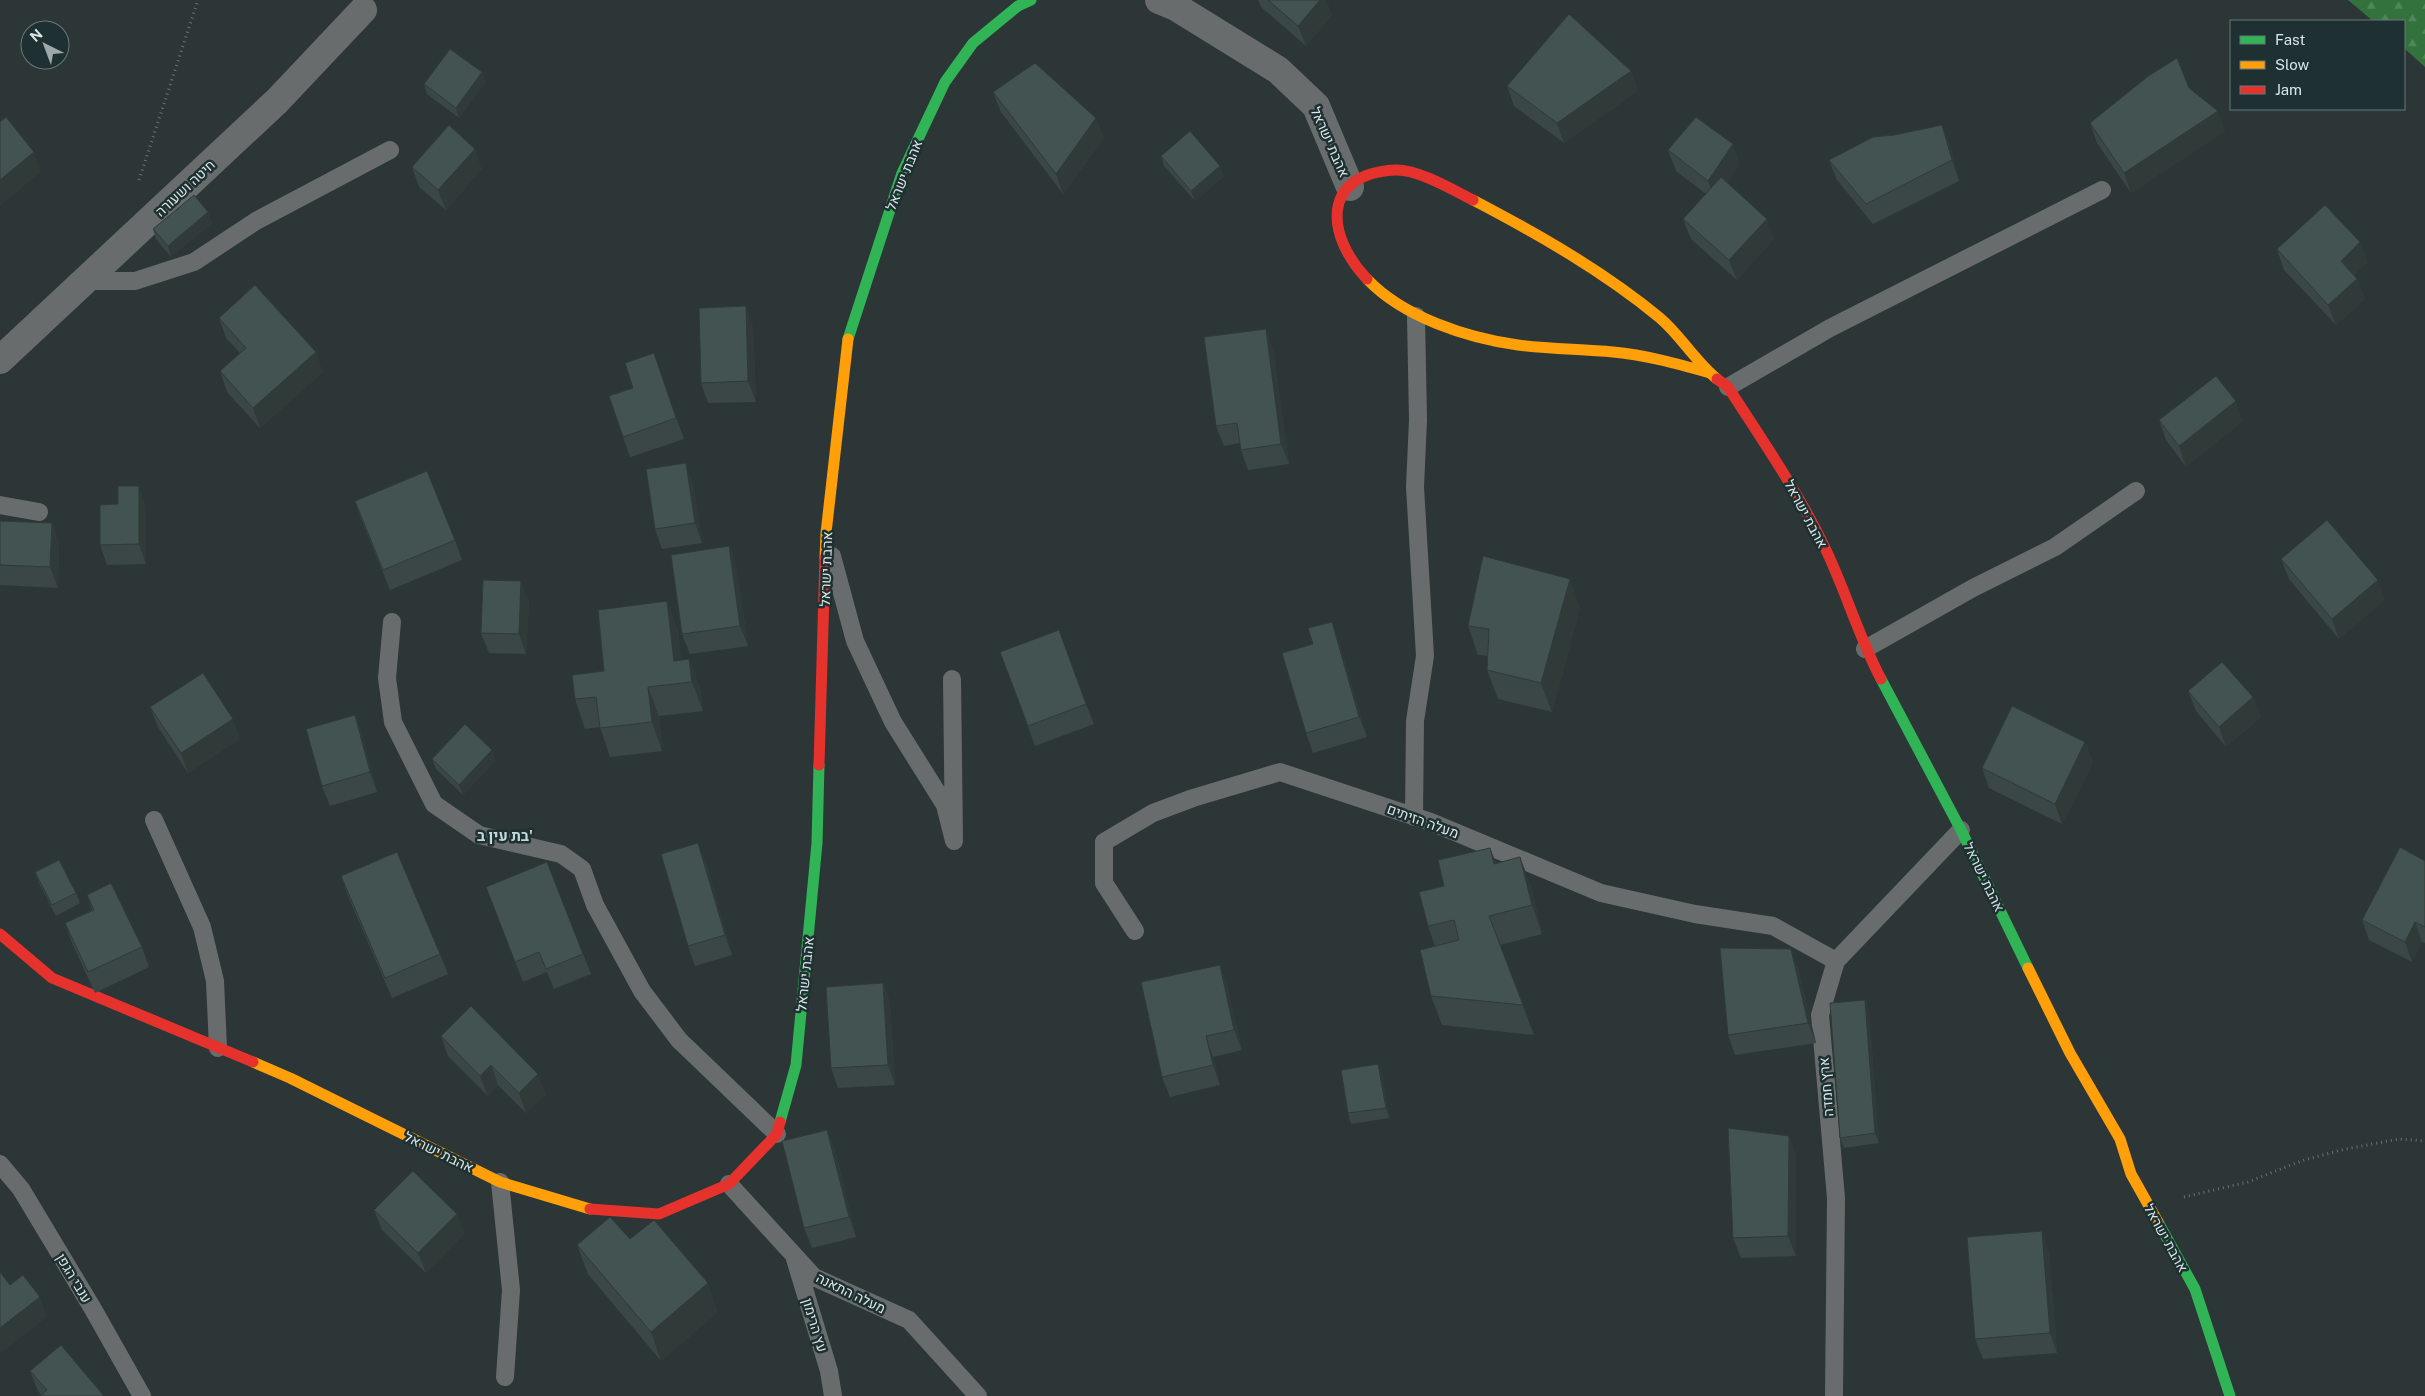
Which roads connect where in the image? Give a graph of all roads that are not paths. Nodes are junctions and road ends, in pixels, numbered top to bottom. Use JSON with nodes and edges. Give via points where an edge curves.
{"nodes":[{"id":1,"x":1031,"y":0,"type":"edge"},
{"id":2,"x":1159,"y":0,"type":"edge"},
{"id":3,"x":363,"y":10,"type":"dead end"},
{"id":4,"x":390,"y":150,"type":"dead end"},
{"id":5,"x":1350,"y":187,"type":"junction"},
{"id":6,"x":2102,"y":190,"type":"dead end"},
{"id":7,"x":85,"y":281,"type":"junction"},
{"id":8,"x":1416,"y":316,"type":"junction"},
{"id":9,"x":0,"y":360,"type":"edge"},
{"id":10,"x":1710,"y":373,"type":"junction"},
{"id":11,"x":1728,"y":386,"type":"junction"},
{"id":12,"x":2136,"y":491,"type":"dead end"},
{"id":13,"x":0,"y":505,"type":"edge"},
{"id":14,"x":39,"y":512,"type":"dead end"},
{"id":15,"x":826,"y":533,"type":"junction"},
{"id":16,"x":392,"y":622,"type":"dead end"},
{"id":17,"x":1865,"y":649,"type":"junction"},
{"id":18,"x":952,"y":679,"type":"dead end"},
{"id":19,"x":1414,"y":817,"type":"junction"},
{"id":20,"x":154,"y":820,"type":"dead end"},
{"id":21,"x":1961,"y":830,"type":"junction"},
{"id":22,"x":1135,"y":931,"type":"dead end"},
{"id":23,"x":0,"y":934,"type":"edge"},
{"id":24,"x":1836,"y":961,"type":"junction"},
{"id":25,"x":218,"y":1048,"type":"junction"},
{"id":26,"x":777,"y":1134,"type":"junction"},
{"id":27,"x":0,"y":1164,"type":"edge"},
{"id":28,"x":500,"y":1182,"type":"junction"},
{"id":29,"x":729,"y":1184,"type":"junction"},
{"id":30,"x":794,"y":1255,"type":"junction"},
{"id":31,"x":505,"y":1378,"type":"dead end"},
{"id":32,"x":142,"y":1396,"type":"edge"},
{"id":33,"x":833,"y":1396,"type":"edge"},
{"id":34,"x":978,"y":1396,"type":"edge"},
{"id":35,"x":1834,"y":1396,"type":"edge"},
{"id":36,"x":2230,"y":1396,"type":"edge"}],
"edges":[{"from":1,"to":15,"type":"street","name":"אהבת ישראל","via":[[1018,6],[973,43],[945,82],[902,173],[848,338]]},
{"from":2,"to":5,"type":"street","name":"אהבת ישראל","via":[[1176,7],[1278,70],[1316,106]]},
{"from":3,"to":7,"type":"street","name":"חיטה ושעורה","via":[[277,101]]},
{"from":4,"to":7,"type":"lane","via":[[256,221],[194,262],[135,281]]},
{"from":5,"to":8,"type":"street","via":[[1342,194],[1335,216],[1342,243],[1362,274],[1379,292]]},
{"from":5,"to":10,"type":"street","via":[[1361,177],[1396,170],[1435,180],[1530,230],[1604,276],[1661,318]]},
{"from":6,"to":11,"type":"lane","via":[[1830,328]]},
{"from":7,"to":9,"type":"street","name":"חיטה ושעורה"},
{"from":8,"to":10,"type":"street","via":[[1455,330],[1517,345],[1614,352]]},
{"from":8,"to":19,"type":"lane","via":[[1418,420],[1414,487],[1425,656],[1415,721]]},
{"from":10,"to":11,"type":"street","name":"אהבת ישראל"},
{"from":11,"to":17,"type":"street","name":"אהבת ישראל","via":[[1789,482],[1826,550]]},
{"from":12,"to":17,"type":"lane","via":[[2055,547],[1973,588]]},
{"from":13,"to":14,"type":"lane"},
{"from":15,"to":18,"type":"lane","via":[[855,641],[893,722],[945,805],[954,841]]},
{"from":15,"to":26,"type":"street","name":"אהבת ישראל","via":[[817,844],[796,1064]]},
{"from":16,"to":26,"type":"lane","via":[[387,678],[394,722],[434,804],[479,835],[561,854],[582,869],[595,905],[642,991],[679,1040]]},
{"from":17,"to":21,"type":"street","name":"אהבת ישראל"},
{"from":19,"to":22,"type":"lane","name":"מעלה הזיתים","via":[[1280,772],[1153,813],[1104,842],[1104,883]]},
{"from":19,"to":24,"type":"lane","name":"מעלה הזיתים","via":[[1601,894],[1773,926]]},
{"from":20,"to":25,"type":"lane","via":[[202,927],[214,981]]},
{"from":21,"to":24,"type":"lane","name":"ארץ חמדה"},
{"from":21,"to":36,"type":"street","name":"אהבת ישראל","via":[[2070,1053],[2120,1139],[2131,1174],[2195,1289]]},
{"from":23,"to":25,"type":"street","name":"אהבת ישראל","via":[[52,978]]},
{"from":24,"to":35,"type":"lane","name":"ארץ חמדה","via":[[1820,1015],[1836,1198]]},
{"from":25,"to":28,"type":"street","name":"אהבת ישראל","via":[[290,1078]]},
{"from":26,"to":29,"type":"street","name":"אהבת ישראל"},
{"from":27,"to":32,"type":"lane","name":"ענבי הגפן","via":[[21,1189]]},
{"from":28,"to":29,"type":"street","name":"אהבת ישראל","via":[[595,1211],[659,1214]]},
{"from":28,"to":31,"type":"lane","via":[[511,1290]]},
{"from":29,"to":30,"type":"lane","name":"מעלה התאנה"},
{"from":30,"to":33,"type":"lane","name":"עץ הרימון","via":[[830,1371]]},
{"from":30,"to":34,"type":"lane","name":"מעלה התאנה","via":[[814,1277],[908,1320]]}]}
